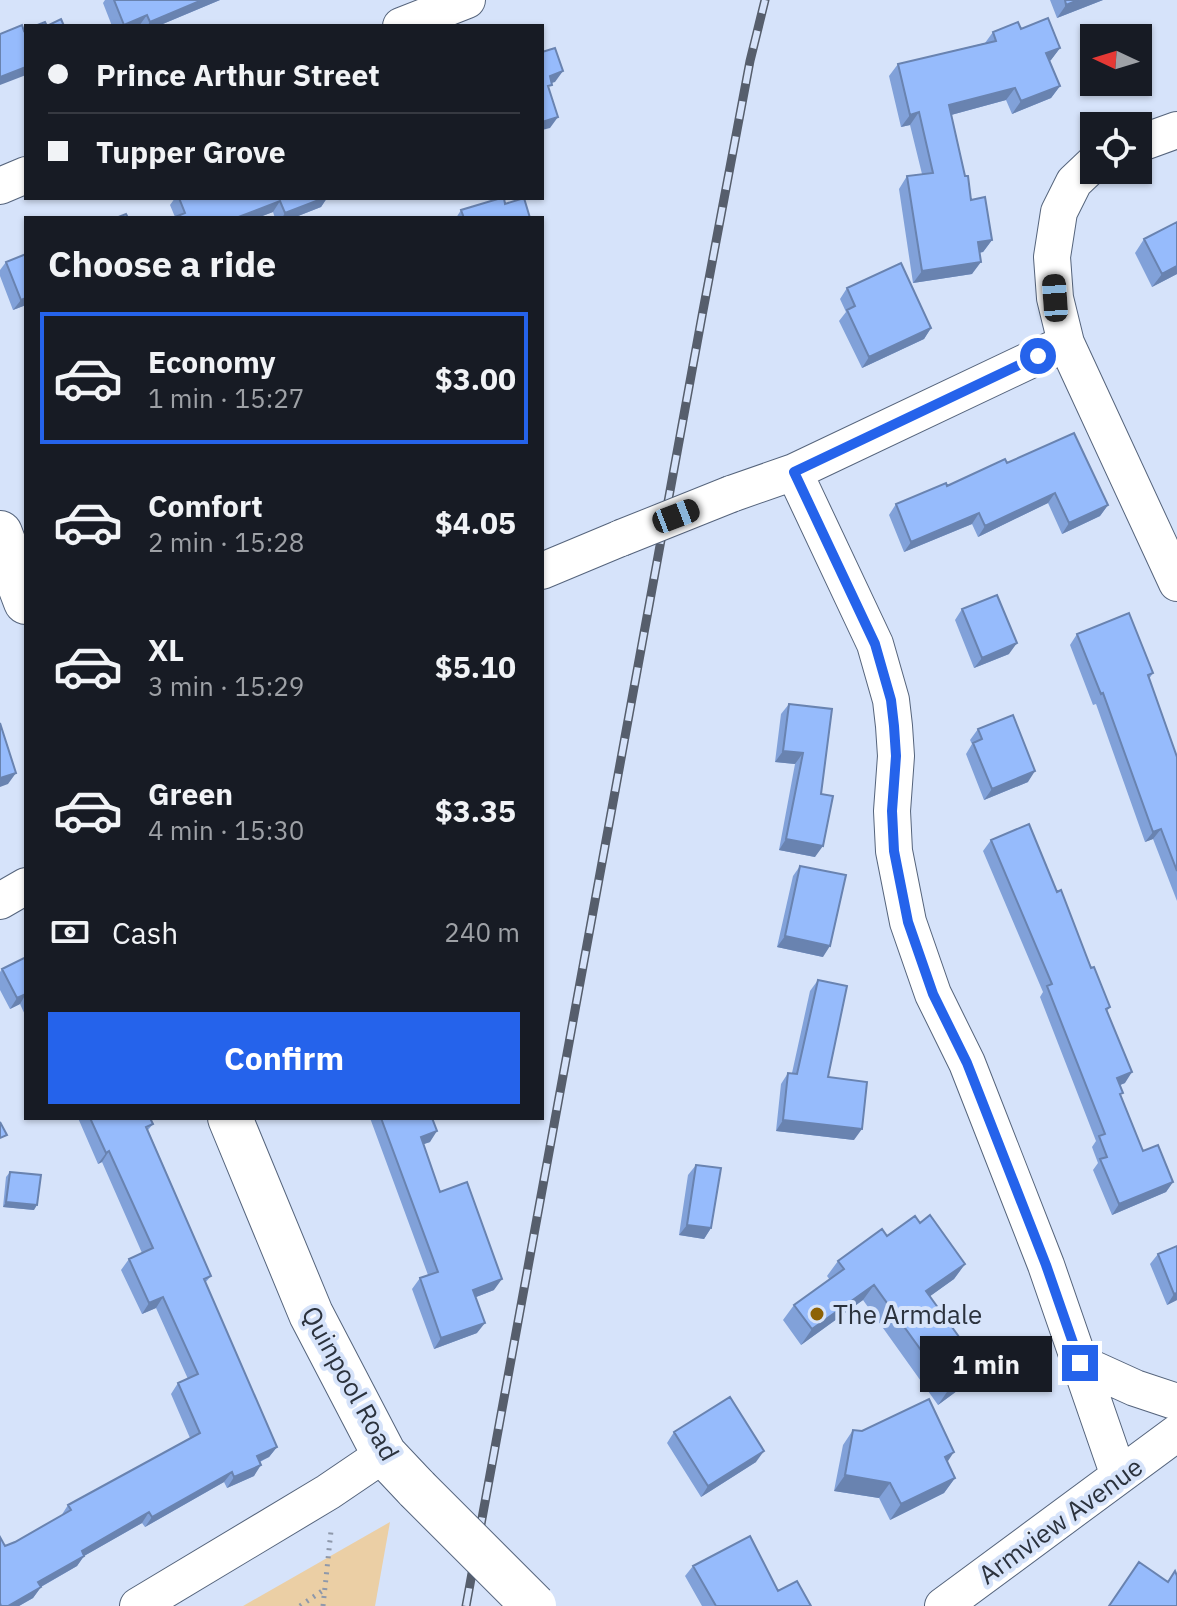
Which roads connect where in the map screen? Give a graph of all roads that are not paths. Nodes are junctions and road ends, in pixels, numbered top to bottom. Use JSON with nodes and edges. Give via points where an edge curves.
{"nodes":[{"id":1,"x":467,"y":0,"type":"edge"},
{"id":2,"x":406,"y":24,"type":"edge"},
{"id":3,"x":1177,"y":130,"type":"edge"},
{"id":4,"x":1152,"y":139,"type":"edge"},
{"id":5,"x":24,"y":176,"type":"edge"},
{"id":6,"x":1080,"y":176,"type":"edge"},
{"id":7,"x":0,"y":186,"type":"edge"},
{"id":8,"x":1066,"y":343,"type":"junction"},
{"id":9,"x":794,"y":472,"type":"junction"},
{"id":10,"x":0,"y":533,"type":"edge"},
{"id":11,"x":544,"y":570,"type":"edge"},
{"id":12,"x":1177,"y":583,"type":"edge"},
{"id":13,"x":24,"y":597,"type":"edge"},
{"id":14,"x":24,"y":887,"type":"edge"},
{"id":15,"x":0,"y":901,"type":"edge"},
{"id":16,"x":231,"y":1120,"type":"edge"},
{"id":17,"x":1080,"y":1363,"type":"junction"},
{"id":18,"x":1177,"y":1402,"type":"edge"},
{"id":19,"x":1177,"y":1433,"type":"edge"},
{"id":20,"x":384,"y":1454,"type":"junction"},
{"id":21,"x":1119,"y":1476,"type":"junction"},
{"id":22,"x":138,"y":1606,"type":"edge"},
{"id":23,"x":534,"y":1606,"type":"edge"},
{"id":24,"x":943,"y":1606,"type":"edge"}],
"edges":[{"from":1,"to":2,"type":"street"},
{"from":3,"to":4,"type":"street"},
{"from":5,"to":7,"type":"street"},
{"from":6,"to":8,"type":"street","via":[[1059,212],[1052,257]]},
{"from":8,"to":9,"type":"street"},
{"from":8,"to":12,"type":"street"},
{"from":9,"to":11,"type":"street","bridge":true},
{"from":9,"to":17,"type":"street","via":[[875,644],[891,700],[894,851],[908,922],[1041,1250]]},
{"from":10,"to":13,"type":"main road"},
{"from":14,"to":15,"type":"street"},
{"from":16,"to":20,"type":"main road","name":"Quinpool Road","via":[[311,1314]]},
{"from":17,"to":18,"type":"street"},
{"from":17,"to":21,"type":"street"},
{"from":19,"to":21,"type":"street","name":"Armview Avenue"},
{"from":20,"to":22,"type":"street"},
{"from":20,"to":23,"type":"main road","name":"Quinpool Road","bridge":true},
{"from":21,"to":24,"type":"street","name":"Armview Avenue"}]}
